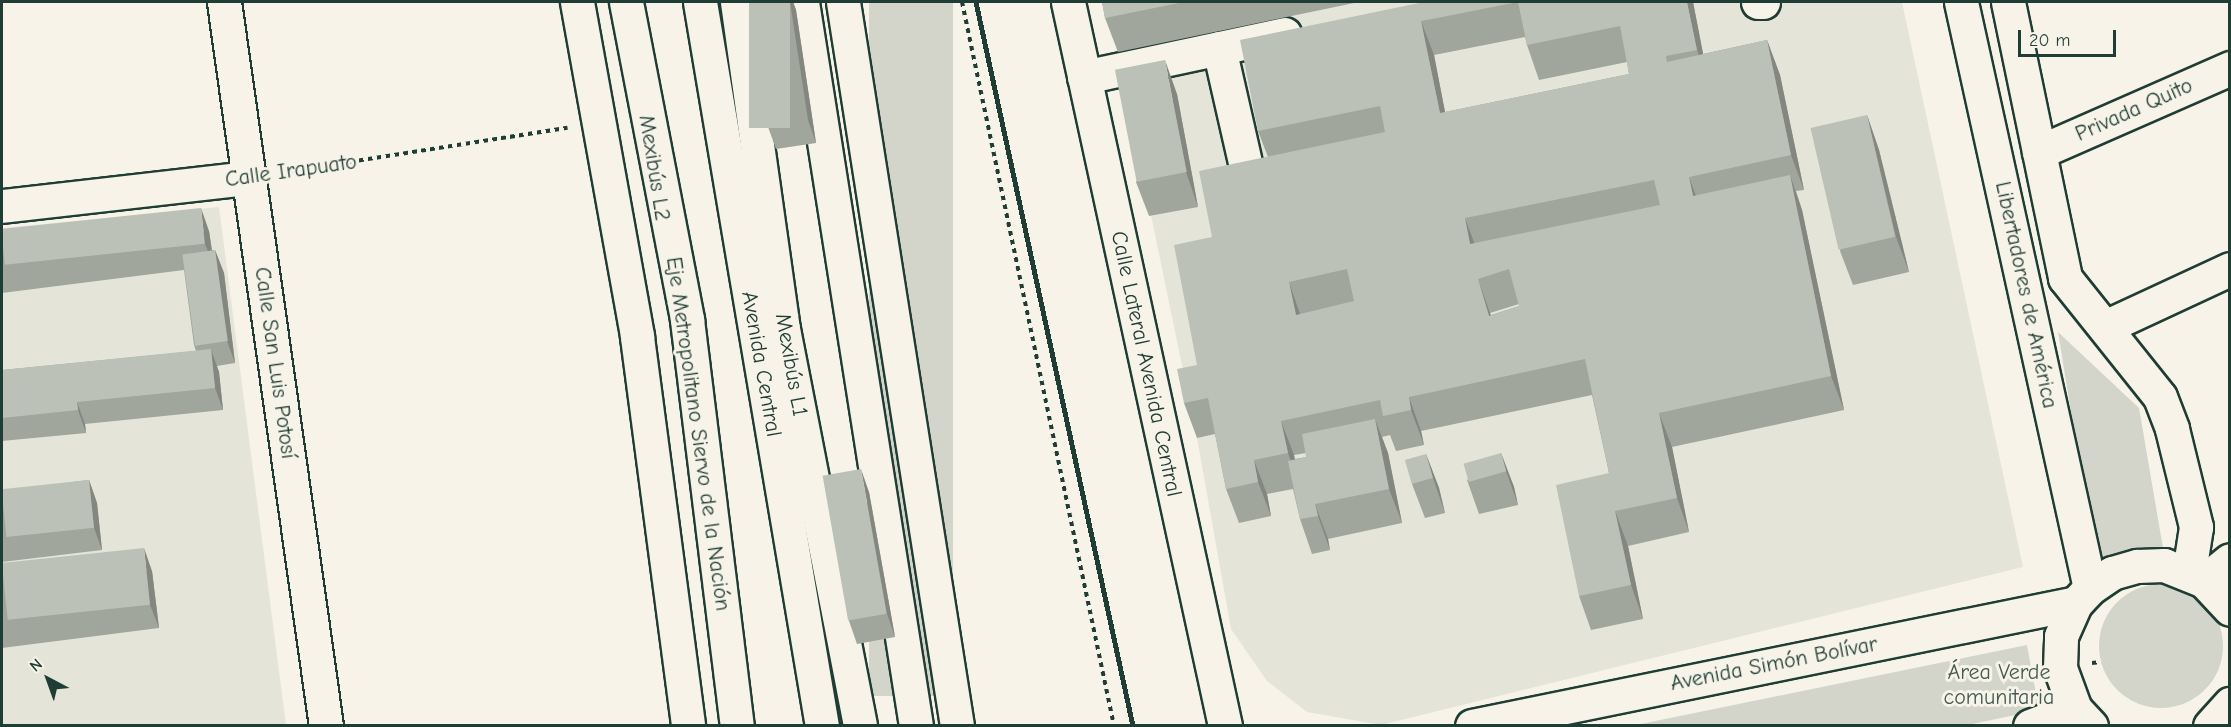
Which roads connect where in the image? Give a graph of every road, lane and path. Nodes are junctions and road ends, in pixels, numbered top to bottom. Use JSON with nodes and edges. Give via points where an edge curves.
{"nodes":[{"id":1,"x":224,"y":2,"type":"edge"},
{"id":2,"x":577,"y":2,"type":"edge"},
{"id":3,"x":627,"y":2,"type":"edge"},
{"id":4,"x":700,"y":2,"type":"edge"},
{"id":5,"x":737,"y":2,"type":"edge"},
{"id":6,"x":802,"y":2,"type":"edge"},
{"id":7,"x":843,"y":2,"type":"edge"},
{"id":8,"x":962,"y":2,"type":"edge"},
{"id":9,"x":1068,"y":2,"type":"edge"},
{"id":10,"x":1758,"y":2,"type":"edge"},
{"id":11,"x":1763,"y":2,"type":"edge"},
{"id":12,"x":1961,"y":2,"type":"edge"},
{"id":13,"x":2008,"y":2,"type":"edge"},
{"id":14,"x":1312,"y":28,"type":"edge"},
{"id":15,"x":1219,"y":48,"type":"junction"},
{"id":16,"x":2229,"y":68,"type":"edge"},
{"id":17,"x":1084,"y":77,"type":"junction"},
{"id":18,"x":578,"y":127,"type":"dead end"},
{"id":19,"x":2039,"y":152,"type":"junction"},
{"id":20,"x":1246,"y":167,"type":"edge"},
{"id":21,"x":249,"y":178,"type":"junction"},
{"id":22,"x":2,"y":206,"type":"edge"},
{"id":23,"x":2229,"y":269,"type":"edge"},
{"id":24,"x":2105,"y":327,"type":"junction"},
{"id":25,"x":2229,"y":560,"type":"edge"},
{"id":26,"x":2196,"y":576,"type":"junction"},
{"id":27,"x":2083,"y":596,"type":"junction"},
{"id":28,"x":2229,"y":609,"type":"edge"},
{"id":29,"x":2083,"y":718,"type":"edge"},
{"id":30,"x":326,"y":726,"type":"edge"},
{"id":31,"x":688,"y":726,"type":"edge"},
{"id":32,"x":738,"y":726,"type":"edge"},
{"id":33,"x":822,"y":726,"type":"edge"},
{"id":34,"x":860,"y":726,"type":"edge"},
{"id":35,"x":916,"y":726,"type":"edge"},
{"id":36,"x":957,"y":726,"type":"edge"},
{"id":37,"x":1114,"y":726,"type":"edge"},
{"id":38,"x":1225,"y":726,"type":"edge"},
{"id":39,"x":1472,"y":726,"type":"edge"},
{"id":40,"x":2030,"y":726,"type":"edge"}],
"edges":[{"from":1,"to":21,"type":"main road","name":"Calle San Luis Potosí"},
{"from":2,"to":31,"type":"main road","via":[[637,337]]},
{"from":3,"to":32,"type":"main road","name":"Eje Metropolitano Siervo de la Nación","bridge":true,"via":[[687,320]]},
{"from":4,"to":33,"type":"main road","name":"Avenida Central"},
{"from":5,"to":34,"type":"main road","name":"Mexibús L1","via":[[783,329]]},
{"from":6,"to":35,"type":"main road"},
{"from":7,"to":36,"type":"main road"},
{"from":8,"to":37,"type":"path"},
{"from":9,"to":17,"type":"main road","name":"Calle Lateral Avenida Central"},
{"from":10,"to":11,"type":"main road"},
{"from":12,"to":27,"type":"main road","name":"Libertadores de América"},
{"from":13,"to":19,"type":"main road","name":"Libertadores de América"},
{"from":14,"to":15,"type":"main road"},
{"from":15,"to":17,"type":"main road"},
{"from":15,"to":20,"type":"main road"},
{"from":16,"to":19,"type":"main road","name":"Privada Quito"},
{"from":17,"to":38,"type":"main road","name":"Calle Lateral Avenida Central"},
{"from":18,"to":21,"type":"path","name":"Calle Irapuato"},
{"from":19,"to":24,"type":"main road","name":"Libertadores de América","via":[[2065,278]]},
{"from":21,"to":22,"type":"main road","name":"Calle Irapuato"},
{"from":21,"to":30,"type":"main road","name":"Calle San Luis Potosí"},
{"from":23,"to":24,"type":"main road"},
{"from":24,"to":26,"type":"main road","name":"Libertadores de América","via":[[2160,397],[2172,429],[2196,527]]},
{"from":25,"to":26,"type":"main road"},
{"from":26,"to":27,"type":"main road","via":[[2164,565],[2137,566],[2112,573]]},
{"from":26,"to":28,"type":"main road"},
{"from":27,"to":29,"type":"main road","via":[[2061,636],[2060,668]]},
{"from":27,"to":39,"type":"main road","name":"Avenida Simón Bolívar"},
{"from":29,"to":40,"type":"main road"}]}
